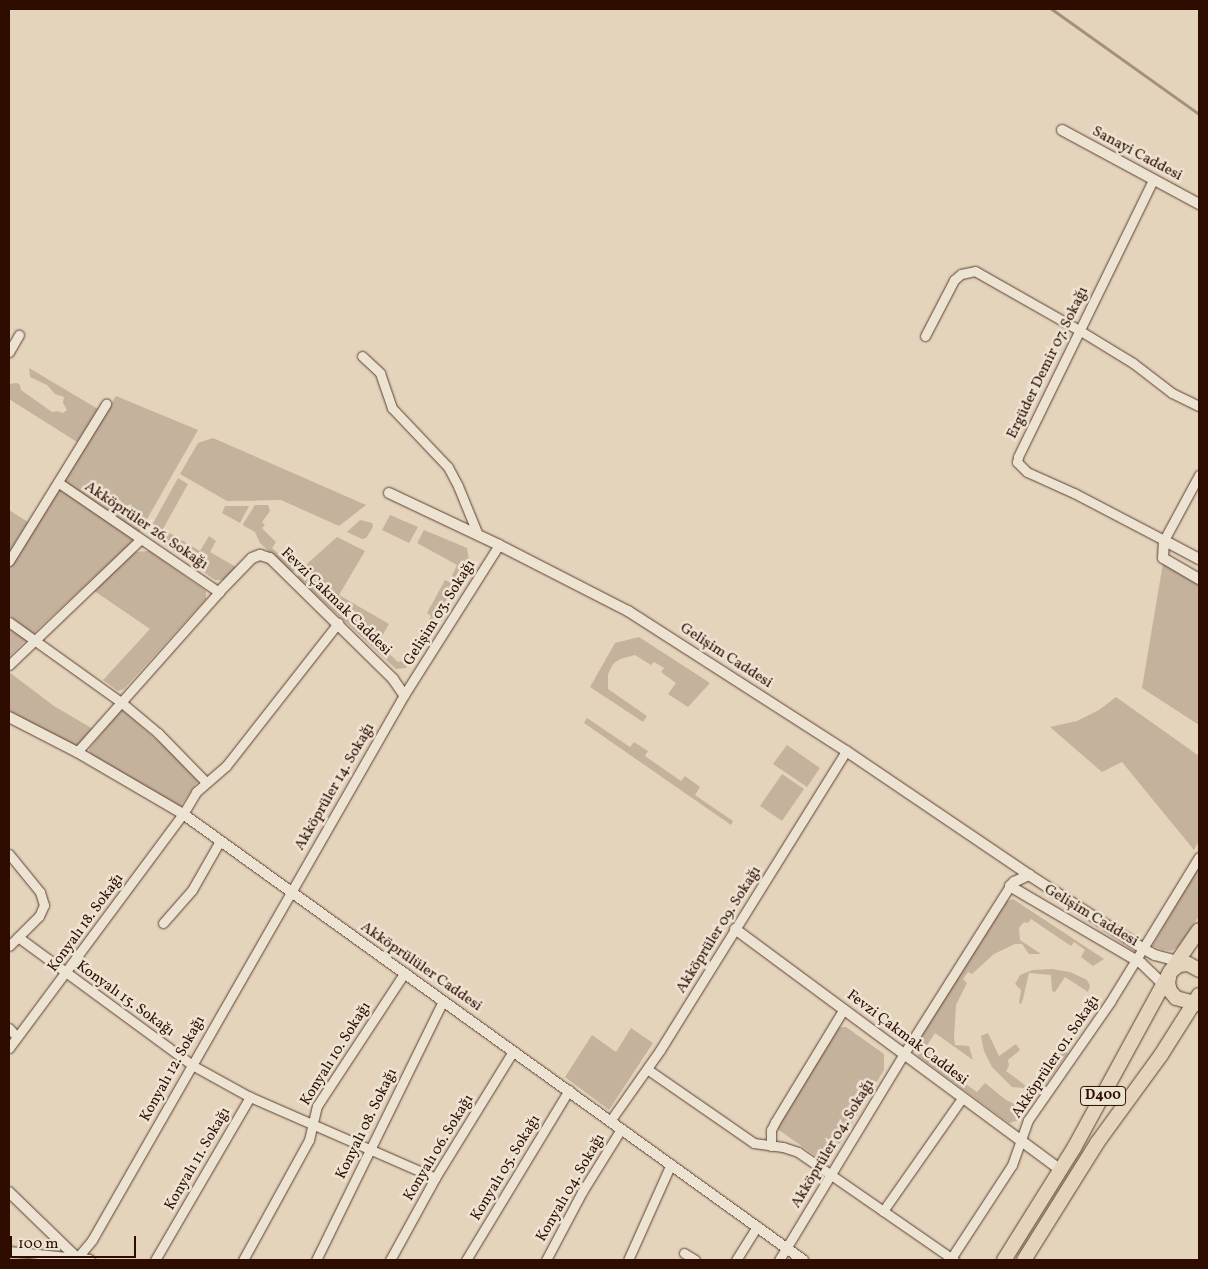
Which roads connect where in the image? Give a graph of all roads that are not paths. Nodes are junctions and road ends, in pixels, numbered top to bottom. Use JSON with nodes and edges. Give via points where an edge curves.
{"nodes":[{"id":1,"x":1062,"y":130,"type":"dead end"},
{"id":2,"x":1153,"y":180,"type":"junction"},
{"id":3,"x":1199,"y":204,"type":"edge"},
{"id":4,"x":1080,"y":330,"type":"junction"},
{"id":5,"x":19,"y":335,"type":"dead end"},
{"id":6,"x":925,"y":336,"type":"dead end"},
{"id":7,"x":9,"y":352,"type":"edge"},
{"id":8,"x":362,"y":356,"type":"dead end"},
{"id":9,"x":106,"y":404,"type":"dead end"},
{"id":10,"x":1199,"y":406,"type":"edge"},
{"id":11,"x":1199,"y":474,"type":"edge"},
{"id":12,"x":59,"y":483,"type":"junction"},
{"id":13,"x":389,"y":493,"type":"dead end"},
{"id":14,"x":478,"y":535,"type":"junction"},
{"id":15,"x":140,"y":539,"type":"junction"},
{"id":16,"x":1164,"y":540,"type":"junction"},
{"id":17,"x":499,"y":545,"type":"junction"},
{"id":18,"x":1199,"y":560,"type":"edge"},
{"id":19,"x":9,"y":561,"type":"edge"},
{"id":20,"x":1199,"y":579,"type":"edge"},
{"id":21,"x":219,"y":592,"type":"junction"},
{"id":22,"x":9,"y":622,"type":"edge"},
{"id":23,"x":338,"y":623,"type":"junction"},
{"id":24,"x":34,"y":640,"type":"junction"},
{"id":25,"x":9,"y":664,"type":"edge"},
{"id":26,"x":404,"y":695,"type":"junction"},
{"id":27,"x":122,"y":703,"type":"junction"},
{"id":28,"x":9,"y":717,"type":"edge"},
{"id":29,"x":846,"y":751,"type":"junction"},
{"id":30,"x":77,"y":752,"type":"junction"},
{"id":31,"x":206,"y":782,"type":"junction"},
{"id":32,"x":183,"y":814,"type":"junction"},
{"id":33,"x":220,"y":841,"type":"junction"},
{"id":34,"x":9,"y":854,"type":"edge"},
{"id":35,"x":1199,"y":857,"type":"edge"},
{"id":36,"x":1029,"y":875,"type":"junction"},
{"id":37,"x":1010,"y":886,"type":"junction"},
{"id":38,"x":290,"y":892,"type":"junction"},
{"id":39,"x":163,"y":923,"type":"dead end"},
{"id":40,"x":735,"y":929,"type":"junction"},
{"id":41,"x":1199,"y":930,"type":"edge"},
{"id":42,"x":18,"y":936,"type":"junction"},
{"id":43,"x":9,"y":946,"type":"edge"},
{"id":44,"x":1144,"y":949,"type":"junction"},
{"id":45,"x":1137,"y":961,"type":"junction"},
{"id":46,"x":405,"y":972,"type":"junction"},
{"id":47,"x":67,"y":973,"type":"junction"},
{"id":48,"x":1178,"y":974,"type":"edge"},
{"id":49,"x":1195,"y":999,"type":"edge"},
{"id":50,"x":444,"y":1000,"type":"junction"},
{"id":51,"x":844,"y":1010,"type":"junction"},
{"id":52,"x":9,"y":1028,"type":"edge"},
{"id":53,"x":17,"y":1037,"type":"junction"},
{"id":54,"x":9,"y":1048,"type":"edge"},
{"id":55,"x":514,"y":1051,"type":"junction"},
{"id":56,"x":903,"y":1055,"type":"junction"},
{"id":57,"x":192,"y":1064,"type":"junction"},
{"id":58,"x":647,"y":1070,"type":"junction"},
{"id":59,"x":569,"y":1090,"type":"junction"},
{"id":60,"x":250,"y":1097,"type":"junction"},
{"id":61,"x":962,"y":1098,"type":"junction"},
{"id":62,"x":610,"y":1121,"type":"junction"},
{"id":63,"x":313,"y":1125,"type":"junction"},
{"id":64,"x":621,"y":1129,"type":"junction"},
{"id":65,"x":1020,"y":1140,"type":"junction"},
{"id":66,"x":771,"y":1146,"type":"junction"},
{"id":67,"x":369,"y":1150,"type":"junction"},
{"id":68,"x":671,"y":1164,"type":"junction"},
{"id":69,"x":1061,"y":1170,"type":"junction"},
{"id":70,"x":829,"y":1175,"type":"junction"},
{"id":71,"x":435,"y":1178,"type":"junction"},
{"id":72,"x":9,"y":1192,"type":"edge"},
{"id":73,"x":883,"y":1211,"type":"junction"},
{"id":74,"x":757,"y":1226,"type":"junction"},
{"id":75,"x":786,"y":1248,"type":"junction"},
{"id":76,"x":9,"y":1250,"type":"edge"},
{"id":77,"x":684,"y":1253,"type":"dead end"},
{"id":78,"x":77,"y":1258,"type":"junction"},
{"id":79,"x":90,"y":1260,"type":"edge"},
{"id":80,"x":155,"y":1260,"type":"edge"},
{"id":81,"x":243,"y":1260,"type":"edge"},
{"id":82,"x":316,"y":1260,"type":"edge"},
{"id":83,"x":390,"y":1260,"type":"edge"},
{"id":84,"x":466,"y":1260,"type":"edge"},
{"id":85,"x":546,"y":1260,"type":"edge"},
{"id":86,"x":628,"y":1260,"type":"edge"},
{"id":87,"x":696,"y":1260,"type":"edge"},
{"id":88,"x":736,"y":1260,"type":"edge"},
{"id":89,"x":779,"y":1260,"type":"edge"},
{"id":90,"x":803,"y":1260,"type":"edge"},
{"id":91,"x":951,"y":1260,"type":"edge"},
{"id":92,"x":1004,"y":1260,"type":"edge"},
{"id":93,"x":1024,"y":1260,"type":"edge"}],
"edges":[{"from":1,"to":2,"type":"street","name":"Sanayi Caddesi"},
{"from":2,"to":3,"type":"street","name":"Sanayi Caddesi"},
{"from":2,"to":4,"type":"street","name":"Ergüder Demir 07. Sokağı"},
{"from":4,"to":6,"type":"street","via":[[975,271],[961,274],[954,280]]},
{"from":4,"to":10,"type":"street","via":[[1133,363],[1172,393]]},
{"from":4,"to":16,"type":"street","name":"Ergüder Demir 07. Sokağı","via":[[1017,462],[1027,472]]},
{"from":5,"to":7,"type":"street"},
{"from":8,"to":14,"type":"street","via":[[380,373],[392,408],[448,467]]},
{"from":9,"to":12,"type":"street"},
{"from":11,"to":16,"type":"street"},
{"from":12,"to":15,"type":"street","name":"Akköprüler 26. Sokağı"},
{"from":12,"to":19,"type":"street"},
{"from":13,"to":14,"type":"street","name":"Gelişim Caddesi"},
{"from":14,"to":17,"type":"street","name":"Gelişim Caddesi"},
{"from":15,"to":21,"type":"street","name":"Akköprüler 26. Sokağı"},
{"from":15,"to":24,"type":"street"},
{"from":16,"to":18,"type":"street"},
{"from":16,"to":20,"type":"street","via":[[1163,558]]},
{"from":17,"to":26,"type":"street","name":"Gelişim 03. Sokağı"},
{"from":17,"to":29,"type":"street","name":"Gelişim Caddesi","via":[[628,611]]},
{"from":21,"to":23,"type":"street","name":"Fevzi Çakmak Caddesi","via":[[252,558],[265,556]]},
{"from":21,"to":27,"type":"street"},
{"from":22,"to":24,"type":"street"},
{"from":23,"to":26,"type":"street","name":"Fevzi Çakmak Caddesi","via":[[393,679]]},
{"from":23,"to":31,"type":"street","name":"Konyalı 18. Sokağı","via":[[219,775]]},
{"from":24,"to":25,"type":"street"},
{"from":24,"to":27,"type":"street"},
{"from":26,"to":38,"type":"street","name":"Akköprüler 14. Sokağı"},
{"from":27,"to":30,"type":"street"},
{"from":27,"to":31,"type":"street","via":[[158,733]]},
{"from":28,"to":30,"type":"street","name":"Akköprülüler Caddesi"},
{"from":29,"to":36,"type":"street","name":"Gelişim Caddesi"},
{"from":29,"to":40,"type":"street","name":"Akköprüler 09. Sokağı"},
{"from":30,"to":32,"type":"street","name":"Akköprülüler Caddesi"},
{"from":31,"to":32,"type":"street","name":"Konyalı 18. Sokağı"},
{"from":32,"to":33,"type":"street","name":"Akköprülüler Caddesi"},
{"from":32,"to":47,"type":"street","name":"Konyalı 18. Sokağı"},
{"from":33,"to":38,"type":"street","name":"Akköprülüler Caddesi"},
{"from":33,"to":39,"type":"street","via":[[192,890]]},
{"from":34,"to":42,"type":"street","via":[[40,892],[44,905],[39,916]]},
{"from":35,"to":44,"type":"street","name":"Akköprüler 01. Sokağı"},
{"from":36,"to":37,"type":"street","name":"Gelişim Caddesi"},
{"from":36,"to":44,"type":"street","name":"Gelişim Caddesi"},
{"from":37,"to":45,"type":"street","name":"Gelişim Caddesi"},
{"from":37,"to":56,"type":"street","name":"Akköprüler 04. Sokağı"},
{"from":38,"to":46,"type":"street","name":"Akköprülüler Caddesi"},
{"from":38,"to":57,"type":"street","name":"Konyalı 12. Sokağı"},
{"from":40,"to":51,"type":"street","name":"Fevzi Çakmak Caddesi"},
{"from":40,"to":58,"type":"street","name":"Akköprüler 09. Sokağı"},
{"from":41,"to":48,"type":"highway","number":"D400"},
{"from":42,"to":43,"type":"street"},
{"from":42,"to":47,"type":"street","name":"Konyalı 15. Sokağı"},
{"from":44,"to":45,"type":"street","name":"Akköprüler 01. Sokağı"},
{"from":44,"to":48,"type":"street","name":"Gelişim Caddesi"},
{"from":45,"to":48,"type":"street","name":"Gelişim Caddesi"},
{"from":45,"to":65,"type":"street","name":"Akköprüler 01. Sokağı","via":[[1028,1120]]},
{"from":46,"to":50,"type":"street","name":"Akköprülüler Caddesi"},
{"from":46,"to":63,"type":"street","name":"Konyalı 10. Sokağı","via":[[316,1106]]},
{"from":47,"to":53,"type":"street","name":"Konyalı 18. Sokağı"},
{"from":47,"to":57,"type":"street","name":"Konyalı 15. Sokağı"},
{"from":48,"to":49,"type":"highway","via":[[1176,998]]},
{"from":48,"to":69,"type":"highway","number":"D400"},
{"from":49,"to":93,"type":"highway","number":"D400","via":[[1161,1055],[1101,1137]]},
{"from":50,"to":55,"type":"street","name":"Akköprülüler Caddesi"},
{"from":50,"to":67,"type":"street","name":"Konyalı 08. Sokağı"},
{"from":51,"to":56,"type":"street","name":"Fevzi Çakmak Caddesi"},
{"from":51,"to":66,"type":"street","via":[[774,1122]]},
{"from":52,"to":53,"type":"street"},
{"from":53,"to":54,"type":"street","name":"Konyalı 18. Sokağı"},
{"from":55,"to":59,"type":"street","name":"Akköprülüler Caddesi"},
{"from":55,"to":71,"type":"street","name":"Konyalı 06. Sokağı"},
{"from":56,"to":61,"type":"street","name":"Fevzi Çakmak Caddesi"},
{"from":56,"to":70,"type":"street","name":"Akköprüler 04. Sokağı"},
{"from":57,"to":60,"type":"street","name":"Konyalı 15. Sokağı"},
{"from":57,"to":78,"type":"street","name":"Konyalı 12. Sokağı","via":[[92,1240]]},
{"from":58,"to":62,"type":"street","name":"Akköprüler 09. Sokağı"},
{"from":58,"to":66,"type":"street","via":[[754,1143]]},
{"from":59,"to":62,"type":"street","name":"Akköprülüler Caddesi"},
{"from":59,"to":84,"type":"street","name":"Konyalı 05. Sokağı"},
{"from":60,"to":63,"type":"street","name":"Konyalı 15. Sokağı"},
{"from":60,"to":80,"type":"street","name":"Konyalı 11. Sokağı"},
{"from":61,"to":65,"type":"street","name":"Fevzi Çakmak Caddesi"},
{"from":61,"to":73,"type":"street"},
{"from":62,"to":64,"type":"street","name":"Akköprülüler Caddesi"},
{"from":63,"to":67,"type":"street","name":"Konyalı 15. Sokağı"},
{"from":63,"to":81,"type":"street","name":"Konyalı 10. Sokağı","via":[[309,1140]]},
{"from":64,"to":68,"type":"street","name":"Akköprülüler Caddesi"},
{"from":64,"to":85,"type":"street","name":"Konyalı 04. Sokağı","via":[[582,1192]]},
{"from":65,"to":69,"type":"street","name":"Fevzi Çakmak Caddesi"},
{"from":65,"to":91,"type":"street","name":"Akköprüler 01. Sokağı","via":[[1012,1165]]},
{"from":66,"to":70,"type":"street","via":[[791,1149]]},
{"from":67,"to":71,"type":"street","name":"Konyalı 15. Sokağı"},
{"from":67,"to":82,"type":"street","name":"Konyalı 08. Sokağı"},
{"from":68,"to":74,"type":"street","name":"Akköprülüler Caddesi"},
{"from":68,"to":86,"type":"street"},
{"from":69,"to":92,"type":"highway","number":"D400"},
{"from":70,"to":73,"type":"street"},
{"from":70,"to":75,"type":"street","name":"Akköprüler 04. Sokağı"},
{"from":71,"to":83,"type":"street","name":"Konyalı 06. Sokağı"},
{"from":72,"to":78,"type":"street"},
{"from":73,"to":91,"type":"street"},
{"from":74,"to":75,"type":"street","name":"Akköprülüler Caddesi"},
{"from":74,"to":88,"type":"street"},
{"from":75,"to":89,"type":"street","name":"Akköprüler 04. Sokağı"},
{"from":75,"to":90,"type":"street","name":"Akköprülüler Caddesi"},
{"from":76,"to":78,"type":"street"},
{"from":77,"to":87,"type":"street"},
{"from":78,"to":79,"type":"street"}]}
